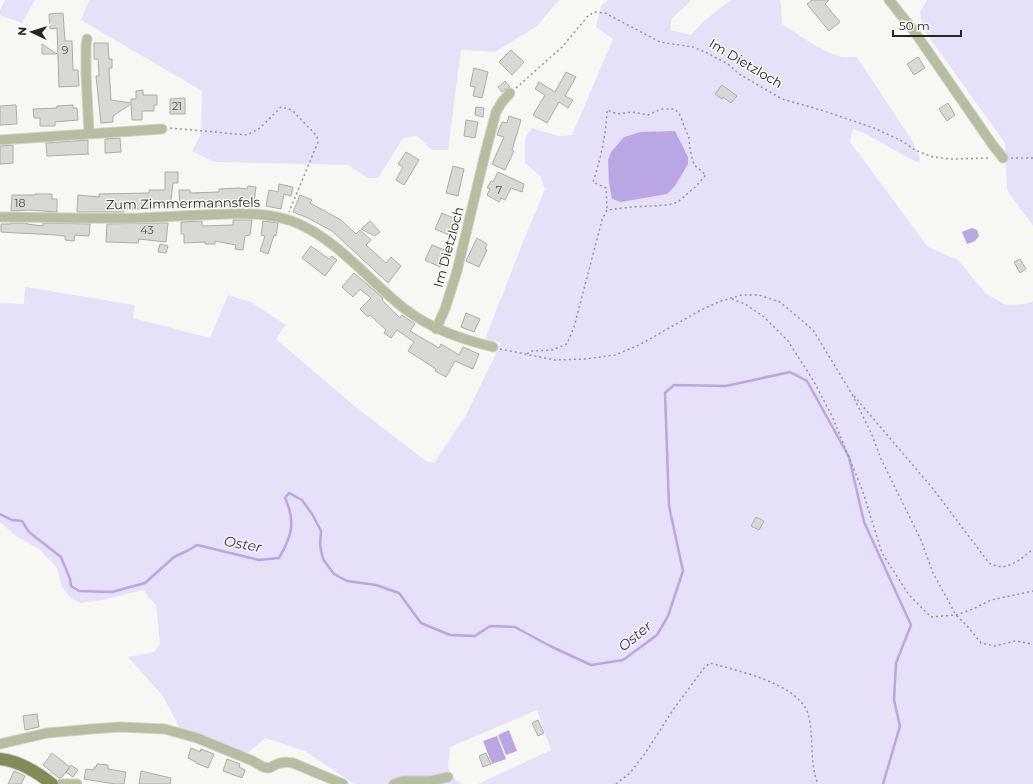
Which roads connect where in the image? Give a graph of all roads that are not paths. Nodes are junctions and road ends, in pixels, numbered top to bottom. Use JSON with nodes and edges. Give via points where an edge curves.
{"nodes":[{"id":1,"x":889,"y":0,"type":"edge"},
{"id":2,"x":87,"y":39,"type":"dead end"},
{"id":3,"x":510,"y":93,"type":"road end"},
{"id":4,"x":162,"y":129,"type":"road end"},
{"id":5,"x":89,"y":134,"type":"junction"},
{"id":6,"x":0,"y":140,"type":"edge"},
{"id":7,"x":1003,"y":158,"type":"road end"},
{"id":8,"x":0,"y":217,"type":"edge"},
{"id":9,"x":436,"y":328,"type":"junction"},
{"id":10,"x":493,"y":347,"type":"road end"},
{"id":11,"x":0,"y":744,"type":"edge"},
{"id":12,"x":0,"y":759,"type":"edge"},
{"id":13,"x":448,"y":777,"type":"dead end"},
{"id":14,"x":52,"y":784,"type":"edge"},
{"id":15,"x":61,"y":784,"type":"edge"},
{"id":16,"x":77,"y":784,"type":"edge"},
{"id":17,"x":344,"y":784,"type":"edge"},
{"id":18,"x":394,"y":784,"type":"edge"}],
"edges":[{"from":1,"to":7,"type":"street","via":[[914,30]]},
{"from":2,"to":5,"type":"street"},
{"from":3,"to":9,"type":"street","name":"Im Dietzloch","via":[[496,112],[457,271]]},
{"from":4,"to":5,"type":"street"},
{"from":5,"to":6,"type":"street"},
{"from":8,"to":9,"type":"street","name":"Zum Zimmermannsfels","via":[[132,218],[239,214],[286,219],[317,233],[336,246],[405,310]]},
{"from":9,"to":10,"type":"street","name":"Zum Zimmermannsfels","via":[[463,340]]},
{"from":11,"to":17,"type":"street","via":[[47,733],[120,728],[165,729],[197,738],[263,767],[269,768],[277,763],[293,763]]},
{"from":12,"to":14,"type":"main road","via":[[20,764]]},
{"from":13,"to":18,"type":"street"},
{"from":15,"to":16,"type":"street"}]}
